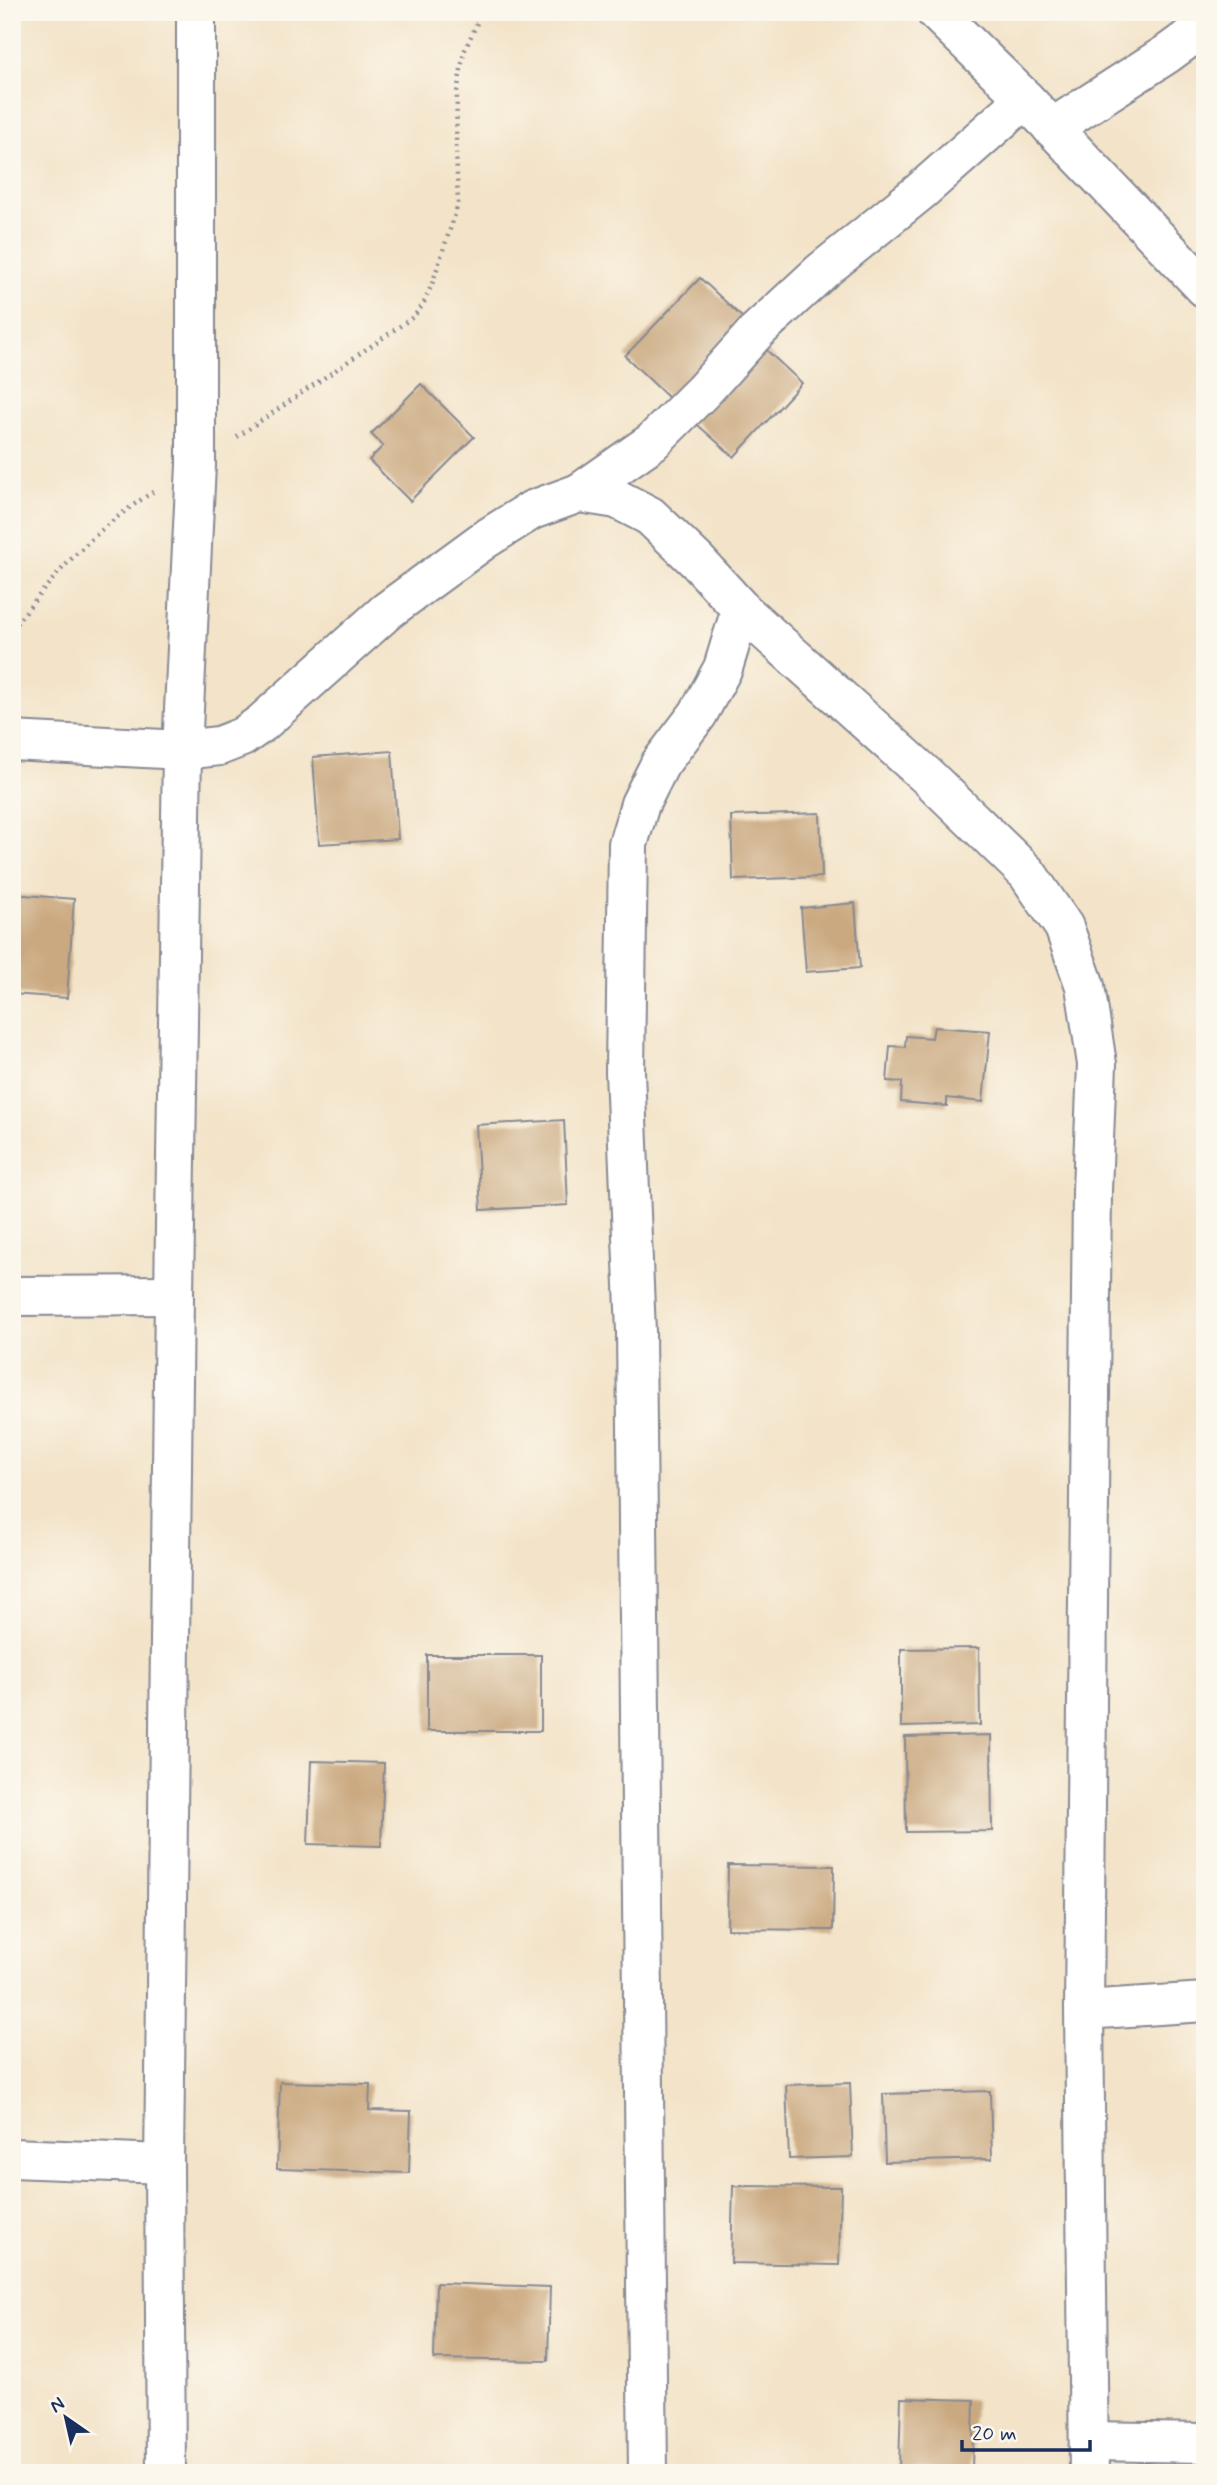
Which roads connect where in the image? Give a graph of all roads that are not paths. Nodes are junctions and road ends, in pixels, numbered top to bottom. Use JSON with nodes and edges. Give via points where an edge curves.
{"nodes":[{"id":1,"x":196,"y":12,"type":"edge"},
{"id":2,"x":936,"y":12,"type":"edge"},
{"id":3,"x":1205,"y":21,"type":"edge"},
{"id":4,"x":1025,"y":99,"type":"junction"},
{"id":5,"x":1052,"y":128,"type":"junction"},
{"id":6,"x":1205,"y":288,"type":"edge"},
{"id":7,"x":579,"y":494,"type":"junction"},
{"id":8,"x":741,"y":609,"type":"junction"},
{"id":9,"x":12,"y":741,"type":"edge"},
{"id":10,"x":182,"y":750,"type":"junction"},
{"id":11,"x":174,"y":1295,"type":"junction"},
{"id":12,"x":12,"y":1296,"type":"edge"},
{"id":13,"x":1205,"y":2002,"type":"edge"},
{"id":14,"x":1084,"y":2010,"type":"junction"},
{"id":15,"x":12,"y":2158,"type":"edge"},
{"id":16,"x":164,"y":2164,"type":"junction"},
{"id":17,"x":1205,"y":2443,"type":"edge"},
{"id":18,"x":1090,"y":2457,"type":"edge"},
{"id":19,"x":166,"y":2473,"type":"edge"},
{"id":20,"x":648,"y":2473,"type":"edge"}],
"edges":[{"from":1,"to":10,"type":"street","via":[[196,465]]},
{"from":2,"to":4,"type":"street"},
{"from":3,"to":5,"type":"street","via":[[1167,54]]},
{"from":4,"to":5,"type":"street"},
{"from":4,"to":7,"type":"street","via":[[813,279],[652,442]]},
{"from":5,"to":6,"type":"street"},
{"from":7,"to":8,"type":"street","via":[[617,499],[650,516]]},
{"from":7,"to":10,"type":"street","via":[[532,510],[484,540],[387,611],[242,737],[219,746]]},
{"from":8,"to":14,"type":"street","via":[[1027,873],[1064,927],[1084,986],[1097,1064]]},
{"from":8,"to":20,"type":"street","via":[[723,668],[698,714],[660,764],[640,804],[628,844],[625,1072],[636,1332]]},
{"from":9,"to":10,"type":"street"},
{"from":10,"to":11,"type":"street"},
{"from":11,"to":12,"type":"street"},
{"from":11,"to":16,"type":"street"},
{"from":13,"to":14,"type":"street"},
{"from":14,"to":18,"type":"street"},
{"from":15,"to":16,"type":"street"},
{"from":16,"to":19,"type":"street"},
{"from":17,"to":18,"type":"street"}]}
